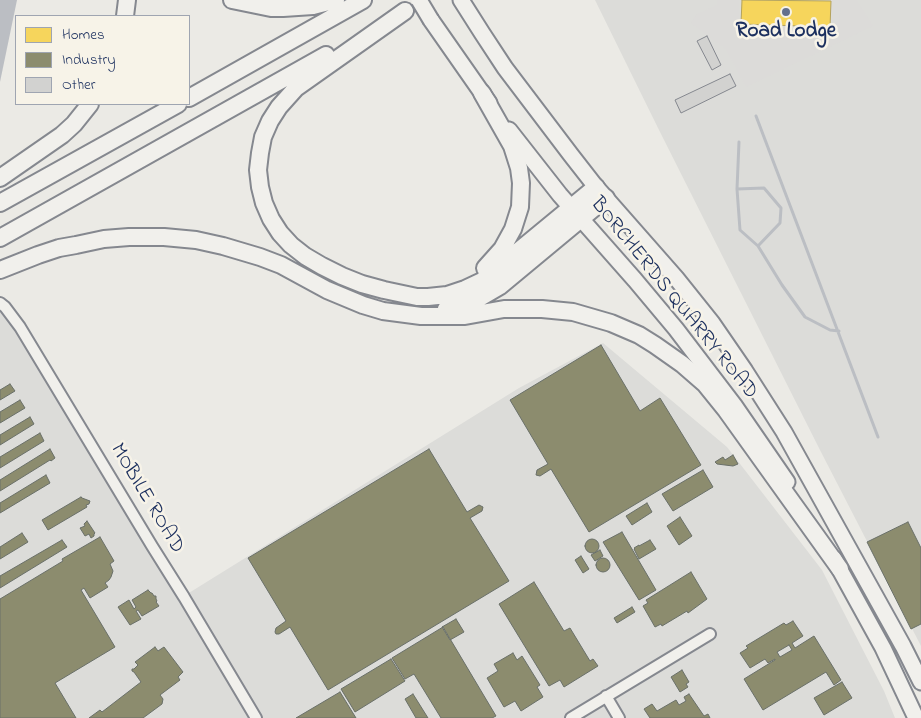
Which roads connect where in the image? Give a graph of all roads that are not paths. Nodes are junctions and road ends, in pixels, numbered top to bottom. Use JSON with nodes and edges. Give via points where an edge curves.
{"nodes":[{"id":1,"x":127,"y":0,"type":"edge"},
{"id":2,"x":232,"y":0,"type":"edge"},
{"id":3,"x":336,"y":0,"type":"edge"},
{"id":4,"x":363,"y":0,"type":"edge"},
{"id":5,"x":419,"y":0,"type":"edge"},
{"id":6,"x":427,"y":0,"type":"edge"},
{"id":7,"x":462,"y":2,"type":"edge"},
{"id":8,"x":405,"y":11,"type":"junction"},
{"id":9,"x":125,"y":15,"type":"edge"},
{"id":10,"x":482,"y":93,"type":"junction"},
{"id":11,"x":190,"y":97,"type":"edge"},
{"id":12,"x":89,"y":105,"type":"edge"},
{"id":13,"x":176,"y":105,"type":"edge"},
{"id":14,"x":0,"y":178,"type":"edge"},
{"id":15,"x":601,"y":192,"type":"junction"},
{"id":16,"x":0,"y":203,"type":"edge"},
{"id":17,"x":576,"y":213,"type":"junction"},
{"id":18,"x":0,"y":238,"type":"edge"},
{"id":19,"x":0,"y":270,"type":"edge"},
{"id":20,"x":384,"y":290,"type":"junction"},
{"id":21,"x":0,"y":303,"type":"edge"},
{"id":22,"x":409,"y":314,"type":"junction"},
{"id":23,"x":840,"y":569,"type":"junction"},
{"id":24,"x":710,"y":634,"type":"dead end"},
{"id":25,"x":921,"y":682,"type":"edge"},
{"id":26,"x":606,"y":696,"type":"junction"},
{"id":27,"x":256,"y":718,"type":"edge"},
{"id":28,"x":571,"y":718,"type":"edge"},
{"id":29,"x":620,"y":718,"type":"edge"},
{"id":30,"x":916,"y":718,"type":"edge"}],
"edges":[{"from":1,"to":9,"type":"main road"},
{"from":2,"to":3,"type":"main road","via":[[283,8]]},
{"from":4,"to":11,"type":"main road"},
{"from":5,"to":10,"type":"main road","name":"BORCHERDS QUARRY ROAD","bridge":true},
{"from":6,"to":8,"type":"main road"},
{"from":7,"to":15,"type":"main road","name":"BORCHERDS QUARRY ROAD","via":[[505,68]]},
{"from":8,"to":18,"type":"main road"},
{"from":8,"to":20,"type":"main road","via":[[290,94],[266,129],[259,162],[264,204],[275,226],[291,246],[331,271]]},
{"from":10,"to":17,"type":"main road","name":"BORCHERDS QUARRY ROAD"},
{"from":10,"to":20,"type":"main road","via":[[512,146],[519,168],[521,199],[510,236],[486,267],[458,284],[419,293]]},
{"from":12,"to":14,"type":"main road","via":[[62,135]]},
{"from":13,"to":16,"type":"main road"},
{"from":15,"to":17,"type":"main road"},
{"from":15,"to":25,"type":"main road","name":"BORCHERDS QUARRY ROAD","via":[[695,300],[753,382],[789,440]]},
{"from":17,"to":20,"type":"main road","via":[[473,286],[447,295],[428,297]]},
{"from":17,"to":22,"type":"main road","via":[[505,283],[486,295],[439,311]]},
{"from":17,"to":23,"type":"main road","name":"BORCHERDS QUARRY ROAD","via":[[651,298],[725,392],[793,492]]},
{"from":19,"to":22,"type":"main road","via":[[59,248],[104,239],[150,236],[196,240],[281,265],[327,290],[369,307]]},
{"from":21,"to":27,"type":"street","name":"MOBILE ROAD","via":[[20,328]]},
{"from":22,"to":23,"type":"main road","via":[[465,316],[509,309],[568,311],[639,335],[688,368],[705,384]]},
{"from":23,"to":30,"type":"main road","name":"BORCHERDS QUARRY ROAD"},
{"from":24,"to":26,"type":"street"},
{"from":26,"to":28,"type":"street"},
{"from":26,"to":29,"type":"street"}]}
